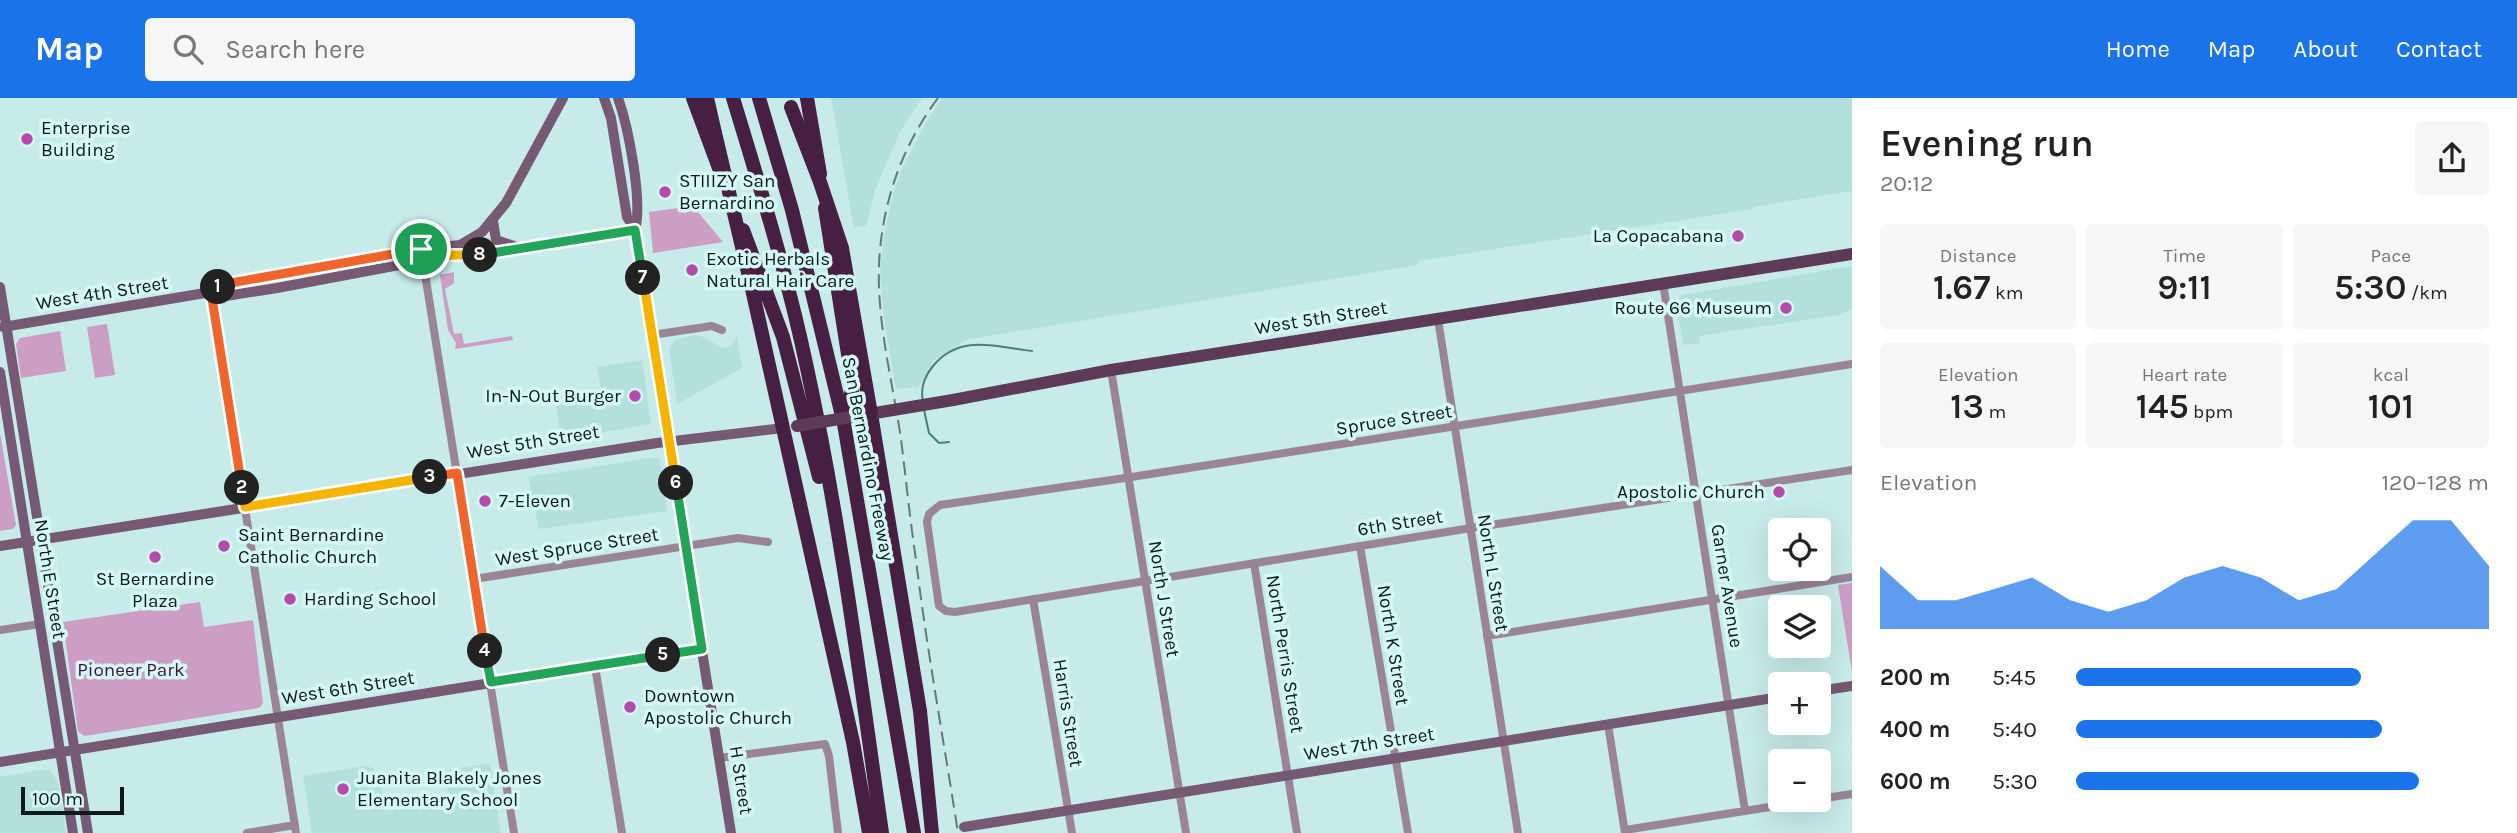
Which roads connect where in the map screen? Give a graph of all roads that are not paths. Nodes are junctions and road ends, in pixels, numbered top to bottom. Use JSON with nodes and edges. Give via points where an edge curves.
{"nodes":[{"id":1,"x":563,"y":98,"type":"edge"},
{"id":2,"x":604,"y":98,"type":"edge"},
{"id":3,"x":618,"y":98,"type":"edge"},
{"id":4,"x":694,"y":98,"type":"edge"},
{"id":5,"x":707,"y":98,"type":"edge"},
{"id":6,"x":733,"y":98,"type":"edge"},
{"id":7,"x":759,"y":98,"type":"edge"},
{"id":8,"x":807,"y":98,"type":"edge"},
{"id":9,"x":790,"y":103,"type":"edge"},
{"id":10,"x":493,"y":221,"type":"junction"},
{"id":11,"x":635,"y":230,"type":"junction"},
{"id":12,"x":460,"y":246,"type":"junction"},
{"id":13,"x":519,"y":248,"type":"junction"},
{"id":14,"x":1852,"y":254,"type":"edge"},
{"id":15,"x":422,"y":255,"type":"junction"},
{"id":16,"x":452,"y":255,"type":"junction"},
{"id":17,"x":1663,"y":283,"type":"junction"},
{"id":18,"x":0,"y":286,"type":"edge"},
{"id":19,"x":211,"y":292,"type":"junction"},
{"id":20,"x":1438,"y":318,"type":"junction"},
{"id":21,"x":3,"y":327,"type":"edge"},
{"id":22,"x":722,"y":330,"type":"dead end"},
{"id":23,"x":652,"y":335,"type":"junction"},
{"id":24,"x":1852,"y":364,"type":"edge"},
{"id":25,"x":1111,"y":370,"type":"junction"},
{"id":26,"x":0,"y":372,"type":"edge"},
{"id":27,"x":1680,"y":392,"type":"junction"},
{"id":28,"x":871,"y":414,"type":"junction"},
{"id":29,"x":844,"y":424,"type":"junction"},
{"id":30,"x":1455,"y":426,"type":"junction"},
{"id":31,"x":789,"y":427,"type":"junction"},
{"id":32,"x":669,"y":441,"type":"junction"},
{"id":33,"x":1852,"y":470,"type":"edge"},
{"id":34,"x":457,"y":473,"type":"junction"},
{"id":35,"x":1129,"y":478,"type":"junction"},
{"id":36,"x":1696,"y":495,"type":"junction"},
{"id":37,"x":245,"y":507,"type":"junction"},
{"id":38,"x":1471,"y":528,"type":"junction"},
{"id":39,"x":41,"y":540,"type":"junction"},
{"id":40,"x":26,"y":542,"type":"junction"},
{"id":41,"x":768,"y":542,"type":"dead end"},
{"id":42,"x":0,"y":546,"type":"edge"},
{"id":43,"x":686,"y":546,"type":"junction"},
{"id":44,"x":1360,"y":546,"type":"junction"},
{"id":45,"x":1254,"y":563,"type":"junction"},
{"id":46,"x":1852,"y":577,"type":"edge"},
{"id":47,"x":474,"y":579,"type":"junction"},
{"id":48,"x":1146,"y":580,"type":"junction"},
{"id":49,"x":1033,"y":599,"type":"junction"},
{"id":50,"x":1713,"y":599,"type":"junction"},
{"id":51,"x":848,"y":601,"type":"junction"},
{"id":52,"x":955,"y":612,"type":"joint"},
{"id":53,"x":40,"y":624,"type":"junction"},
{"id":54,"x":0,"y":630,"type":"edge"},
{"id":55,"x":1487,"y":636,"type":"junction"},
{"id":56,"x":702,"y":649,"type":"junction"},
{"id":57,"x":595,"y":666,"type":"junction"},
{"id":58,"x":491,"y":682,"type":"junction"},
{"id":59,"x":1852,"y":686,"type":"edge"},
{"id":60,"x":1831,"y":689,"type":"edge"},
{"id":61,"x":1768,"y":699,"type":"edge"},
{"id":62,"x":1729,"y":705,"type":"junction"},
{"id":63,"x":278,"y":717,"type":"junction"},
{"id":64,"x":1608,"y":724,"type":"junction"},
{"id":65,"x":1503,"y":740,"type":"junction"},
{"id":66,"x":74,"y":751,"type":"junction"},
{"id":67,"x":60,"y":753,"type":"junction"},
{"id":68,"x":719,"y":758,"type":"junction"},
{"id":69,"x":1395,"y":758,"type":"junction"},
{"id":70,"x":0,"y":762,"type":"edge"},
{"id":71,"x":1288,"y":775,"type":"junction"},
{"id":72,"x":1179,"y":792,"type":"junction"},
{"id":73,"x":1852,"y":794,"type":"edge"},
{"id":74,"x":1831,"y":797,"type":"edge"},
{"id":75,"x":1768,"y":807,"type":"edge"},
{"id":76,"x":1068,"y":810,"type":"junction"},
{"id":77,"x":1745,"y":811,"type":"junction"},
{"id":78,"x":964,"y":827,"type":"dead end"},
{"id":79,"x":296,"y":829,"type":"edge"},
{"id":80,"x":1625,"y":831,"type":"edge"},
{"id":81,"x":73,"y":833,"type":"edge"},
{"id":82,"x":88,"y":833,"type":"edge"},
{"id":83,"x":247,"y":833,"type":"edge"},
{"id":84,"x":514,"y":833,"type":"edge"},
{"id":85,"x":622,"y":833,"type":"edge"},
{"id":86,"x":732,"y":833,"type":"edge"},
{"id":87,"x":838,"y":833,"type":"edge"},
{"id":88,"x":869,"y":833,"type":"edge"},
{"id":89,"x":882,"y":833,"type":"edge"},
{"id":90,"x":914,"y":833,"type":"edge"},
{"id":91,"x":932,"y":833,"type":"edge"},
{"id":92,"x":1072,"y":833,"type":"edge"},
{"id":93,"x":1186,"y":833,"type":"edge"},
{"id":94,"x":1297,"y":833,"type":"edge"},
{"id":95,"x":1408,"y":833,"type":"edge"},
{"id":96,"x":1518,"y":833,"type":"edge"}],
"edges":[{"from":1,"to":10,"type":"main road"},
{"from":2,"to":11,"type":"main road","via":[[627,217]]},
{"from":3,"to":11,"type":"main road","via":[[634,176],[639,216]]},
{"from":4,"to":51,"type":"highway","via":[[783,337]]},
{"from":5,"to":31,"type":"highway","bridge":true},
{"from":6,"to":51,"type":"highway","via":[[807,366]]},
{"from":7,"to":29,"type":"highway","name":"San Bernardino Freeway","via":[[792,210]]},
{"from":8,"to":29,"type":"highway","via":[[853,386]]},
{"from":9,"to":28,"type":"highway","bridge":true,"via":[[842,248]]},
{"from":10,"to":12,"type":"main road"},
{"from":10,"to":13,"type":"main road","via":[[496,240]]},
{"from":11,"to":13,"type":"main road"},
{"from":11,"to":23,"type":"main road","name":"H Street"},
{"from":12,"to":15,"type":"main road"},
{"from":12,"to":16,"type":"main road"},
{"from":13,"to":16,"type":"main road"},
{"from":14,"to":17,"type":"main road","name":"West 5th Street"},
{"from":15,"to":16,"type":"main road"},
{"from":15,"to":19,"type":"main road","name":"West 4th Street","via":[[225,284]]},
{"from":15,"to":34,"type":"street"},
{"from":17,"to":20,"type":"main road","name":"West 5th Street"},
{"from":17,"to":27,"type":"street","name":"Garner Avenue"},
{"from":18,"to":21,"type":"main road","name":"North E Street"},
{"from":19,"to":21,"type":"main road","name":"West 4th Street"},
{"from":19,"to":37,"type":"street"},
{"from":20,"to":25,"type":"main road","name":"West 5th Street"},
{"from":20,"to":30,"type":"street","name":"North L Street"},
{"from":21,"to":39,"type":"main road","name":"North E Street"},
{"from":22,"to":23,"type":"street","via":[[712,326]]},
{"from":23,"to":32,"type":"main road","name":"H Street"},
{"from":24,"to":27,"type":"street","name":"Spruce Street"},
{"from":25,"to":28,"type":"main road","name":"West 5th Street","bridge":true},
{"from":25,"to":35,"type":"street","name":"North J Street"},
{"from":26,"to":40,"type":"main road","name":"North E Street"},
{"from":27,"to":30,"type":"street","name":"Spruce Street"},
{"from":27,"to":36,"type":"street","name":"Garner Avenue"},
{"from":28,"to":31,"type":"main road","name":"West 5th Street","bridge":true},
{"from":28,"to":91,"type":"highway","via":[[925,746]]},
{"from":29,"to":90,"type":"highway","name":"San Bernardino Freeway"},
{"from":30,"to":35,"type":"street","name":"Spruce Street"},
{"from":30,"to":38,"type":"street","name":"North L Street"},
{"from":31,"to":32,"type":"main road","name":"West 5th Street"},
{"from":31,"to":88,"type":"highway"},
{"from":32,"to":34,"type":"main road","name":"West 5th Street"},
{"from":32,"to":43,"type":"main road","name":"H Street"},
{"from":33,"to":36,"type":"street","name":"6th Street"},
{"from":34,"to":37,"type":"main road","name":"West 5th Street"},
{"from":34,"to":47,"type":"street"},
{"from":35,"to":48,"type":"street","name":"North J Street"},
{"from":35,"to":52,"type":"street","name":"Spruce Street","via":[[940,505],[927,522],[939,606]]},
{"from":36,"to":38,"type":"street","name":"6th Street"},
{"from":36,"to":50,"type":"street","name":"Garner Avenue"},
{"from":37,"to":39,"type":"main road","name":"West 5th Street"},
{"from":37,"to":63,"type":"street"},
{"from":38,"to":44,"type":"street","name":"6th Street"},
{"from":38,"to":55,"type":"street","name":"North L Street"},
{"from":39,"to":40,"type":"main road","name":"West 5th Street"},
{"from":39,"to":66,"type":"main road","name":"North E Street"},
{"from":40,"to":42,"type":"main road","name":"West 5th Street"},
{"from":40,"to":53,"type":"main road","name":"North E Street"},
{"from":41,"to":43,"type":"street","name":"West Spruce Street","via":[[738,538]]},
{"from":43,"to":47,"type":"street","name":"West Spruce Street"},
{"from":43,"to":56,"type":"main road","name":"H Street"},
{"from":44,"to":45,"type":"street","name":"6th Street"},
{"from":44,"to":69,"type":"street","name":"North K Street"},
{"from":45,"to":48,"type":"street","name":"6th Street"},
{"from":45,"to":71,"type":"street","name":"North Perris Street"},
{"from":46,"to":50,"type":"street"},
{"from":47,"to":58,"type":"street"},
{"from":48,"to":49,"type":"street","name":"6th Street"},
{"from":48,"to":72,"type":"street","name":"North J Street"},
{"from":49,"to":52,"type":"street","name":"6th Street"},
{"from":49,"to":76,"type":"street","name":"Harris Street"},
{"from":50,"to":55,"type":"street"},
{"from":50,"to":62,"type":"street","name":"Garner Avenue"},
{"from":51,"to":89,"type":"highway"},
{"from":53,"to":54,"type":"street"},
{"from":53,"to":67,"type":"main road","name":"North E Street"},
{"from":55,"to":65,"type":"street","name":"North L Street"},
{"from":56,"to":57,"type":"main road","name":"West 6th Street"},
{"from":56,"to":68,"type":"main road","name":"H Street"},
{"from":57,"to":58,"type":"main road","name":"West 6th Street"},
{"from":57,"to":85,"type":"street"},
{"from":58,"to":63,"type":"main road","name":"West 6th Street"},
{"from":58,"to":84,"type":"street"},
{"from":59,"to":60,"type":"main road"},
{"from":61,"to":62,"type":"main road","name":"West 7th Street"},
{"from":62,"to":64,"type":"main road","name":"West 7th Street"},
{"from":62,"to":77,"type":"street","name":"Garner Avenue"},
{"from":63,"to":66,"type":"main road","name":"West 6th Street"},
{"from":63,"to":79,"type":"street"},
{"from":64,"to":65,"type":"main road","name":"West 7th Street"},
{"from":64,"to":80,"type":"street"},
{"from":65,"to":69,"type":"main road","name":"West 7th Street"},
{"from":65,"to":96,"type":"street","name":"North L Street"},
{"from":66,"to":67,"type":"main road","name":"West 6th Street"},
{"from":66,"to":82,"type":"main road","name":"North E Street"},
{"from":67,"to":70,"type":"main road","name":"West 6th Street"},
{"from":67,"to":81,"type":"main road","name":"North E Street"},
{"from":68,"to":86,"type":"main road","name":"H Street"},
{"from":68,"to":87,"type":"street","via":[[825,744]]},
{"from":69,"to":71,"type":"main road","name":"West 7th Street"},
{"from":69,"to":95,"type":"street","name":"North K Street"},
{"from":71,"to":72,"type":"main road","name":"West 7th Street"},
{"from":71,"to":94,"type":"street","name":"North Perris Street"},
{"from":72,"to":76,"type":"main road","name":"West 7th Street"},
{"from":72,"to":93,"type":"street","name":"North J Street"},
{"from":73,"to":74,"type":"street"},
{"from":75,"to":77,"type":"street"},
{"from":76,"to":78,"type":"main road","name":"West 7th Street"},
{"from":76,"to":92,"type":"street","name":"Harris Street"},
{"from":77,"to":80,"type":"street"},
{"from":79,"to":83,"type":"street"}]}
